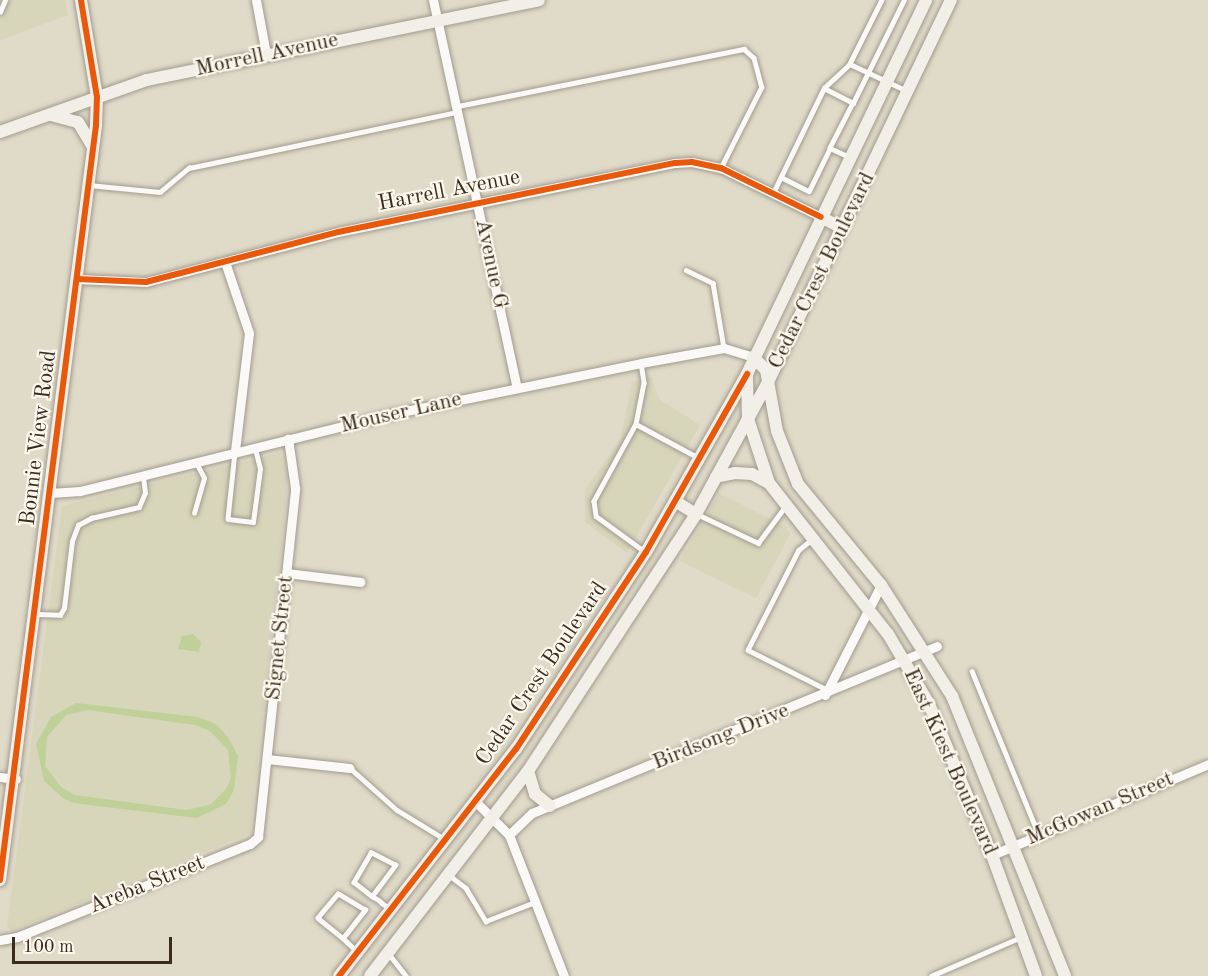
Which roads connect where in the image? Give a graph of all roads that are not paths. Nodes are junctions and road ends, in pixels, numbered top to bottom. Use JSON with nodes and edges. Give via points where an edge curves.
{"nodes":[{"id":1,"x":5,"y":0,"type":"edge"},
{"id":2,"x":81,"y":0,"type":"edge"},
{"id":3,"x":256,"y":0,"type":"edge"},
{"id":4,"x":433,"y":0,"type":"edge"},
{"id":5,"x":539,"y":0,"type":"edge"},
{"id":6,"x":882,"y":0,"type":"edge"},
{"id":7,"x":904,"y":0,"type":"edge"},
{"id":8,"x":951,"y":0,"type":"edge"},
{"id":9,"x":923,"y":1,"type":"edge"},
{"id":10,"x":0,"y":12,"type":"edge"},
{"id":11,"x":438,"y":21,"type":"junction"},
{"id":12,"x":266,"y":54,"type":"junction"},
{"id":13,"x":850,"y":64,"type":"junction"},
{"id":14,"x":867,"y":72,"type":"junction"},
{"id":15,"x":887,"y":81,"type":"junction"},
{"id":16,"x":824,"y":88,"type":"junction"},
{"id":17,"x":908,"y":91,"type":"junction"},
{"id":18,"x":97,"y":97,"type":"junction"},
{"id":19,"x":853,"y":103,"type":"junction"},
{"id":20,"x":458,"y":109,"type":"junction"},
{"id":21,"x":50,"y":115,"type":"junction"},
{"id":22,"x":0,"y":132,"type":"edge"},
{"id":23,"x":94,"y":148,"type":"junction"},
{"id":24,"x":831,"y":148,"type":"junction"},
{"id":25,"x":850,"y":157,"type":"junction"},
{"id":26,"x":721,"y":168,"type":"junction"},
{"id":27,"x":781,"y":177,"type":"junction"},
{"id":28,"x":89,"y":185,"type":"junction"},
{"id":29,"x":773,"y":193,"type":"junction"},
{"id":30,"x":478,"y":204,"type":"junction"},
{"id":31,"x":821,"y":217,"type":"junction"},
{"id":32,"x":842,"y":228,"type":"junction"},
{"id":33,"x":225,"y":262,"type":"junction"},
{"id":34,"x":686,"y":270,"type":"dead end"},
{"id":35,"x":77,"y":279,"type":"junction"},
{"id":36,"x":724,"y":348,"type":"junction"},
{"id":37,"x":753,"y":357,"type":"junction"},
{"id":38,"x":640,"y":363,"type":"junction"},
{"id":39,"x":747,"y":374,"type":"junction"},
{"id":40,"x":768,"y":382,"type":"junction"},
{"id":41,"x":517,"y":387,"type":"junction"},
{"id":42,"x":748,"y":419,"type":"junction"},
{"id":43,"x":636,"y":424,"type":"junction"},
{"id":44,"x":288,"y":438,"type":"junction"},
{"id":45,"x":254,"y":446,"type":"junction"},
{"id":46,"x":235,"y":451,"type":"junction"},
{"id":47,"x":700,"y":458,"type":"junction"},
{"id":48,"x":195,"y":460,"type":"junction"},
{"id":49,"x":142,"y":474,"type":"junction"},
{"id":50,"x":716,"y":477,"type":"junction"},
{"id":51,"x":769,"y":483,"type":"junction"},
{"id":52,"x":50,"y":493,"type":"junction"},
{"id":53,"x":675,"y":501,"type":"junction"},
{"id":54,"x":784,"y":508,"type":"junction"},
{"id":55,"x":194,"y":513,"type":"dead end"},
{"id":56,"x":696,"y":514,"type":"junction"},
{"id":57,"x":812,"y":540,"type":"junction"},
{"id":58,"x":646,"y":552,"type":"junction"},
{"id":59,"x":664,"y":563,"type":"junction"},
{"id":60,"x":287,"y":573,"type":"junction"},
{"id":61,"x":360,"y":582,"type":"dead end"},
{"id":62,"x":881,"y":585,"type":"junction"},
{"id":63,"x":869,"y":607,"type":"junction"},
{"id":64,"x":37,"y":614,"type":"junction"},
{"id":65,"x":932,"y":649,"type":"junction"},
{"id":66,"x":905,"y":661,"type":"junction"},
{"id":67,"x":972,"y":671,"type":"dead end"},
{"id":68,"x":826,"y":692,"type":"junction"},
{"id":69,"x":267,"y":759,"type":"junction"},
{"id":70,"x":1208,"y":764,"type":"edge"},
{"id":71,"x":350,"y":768,"type":"joint"},
{"id":72,"x":528,"y":771,"type":"junction"},
{"id":73,"x":0,"y":777,"type":"edge"},
{"id":74,"x":16,"y":778,"type":"junction"},
{"id":75,"x":476,"y":802,"type":"junction"},
{"id":76,"x":550,"y":806,"type":"junction"},
{"id":77,"x":493,"y":816,"type":"junction"},
{"id":78,"x":509,"y":835,"type":"junction"},
{"id":79,"x":1039,"y":835,"type":"junction"},
{"id":80,"x":258,"y":837,"type":"joint"},
{"id":81,"x":446,"y":840,"type":"junction"},
{"id":82,"x":1014,"y":845,"type":"junction"},
{"id":83,"x":992,"y":855,"type":"junction"},
{"id":84,"x":449,"y":875,"type":"junction"},
{"id":85,"x":0,"y":880,"type":"edge"},
{"id":86,"x":372,"y":896,"type":"junction"},
{"id":87,"x":535,"y":902,"type":"junction"},
{"id":88,"x":392,"y":909,"type":"junction"},
{"id":89,"x":1021,"y":937,"type":"junction"},
{"id":90,"x":343,"y":938,"type":"junction"},
{"id":91,"x":0,"y":940,"type":"edge"},
{"id":92,"x":358,"y":951,"type":"junction"},
{"id":93,"x":388,"y":953,"type":"junction"},
{"id":94,"x":339,"y":976,"type":"edge"},
{"id":95,"x":370,"y":976,"type":"edge"},
{"id":96,"x":406,"y":976,"type":"edge"},
{"id":97,"x":564,"y":976,"type":"edge"},
{"id":98,"x":931,"y":976,"type":"edge"},
{"id":99,"x":1036,"y":976,"type":"edge"},
{"id":100,"x":1065,"y":976,"type":"edge"}],
"edges":[{"from":1,"to":10,"type":"lane"},
{"from":2,"to":18,"type":"street","name":"Bonnie View Road"},
{"from":3,"to":12,"type":"street"},
{"from":4,"to":11,"type":"street","name":"Avenue G"},
{"from":5,"to":11,"type":"street","name":"Morrell Avenue"},
{"from":6,"to":13,"type":"lane"},
{"from":7,"to":14,"type":"lane"},
{"from":8,"to":17,"type":"street","name":"Cedar Crest Boulevard"},
{"from":9,"to":15,"type":"street","name":"Cedar Crest Boulevard"},
{"from":11,"to":12,"type":"street","name":"Morrell Avenue"},
{"from":11,"to":20,"type":"street","name":"Avenue G"},
{"from":12,"to":18,"type":"street","name":"Morrell Avenue","via":[[147,80]]},
{"from":13,"to":14,"type":"lane"},
{"from":13,"to":16,"type":"lane"},
{"from":14,"to":15,"type":"lane"},
{"from":14,"to":19,"type":"lane"},
{"from":15,"to":17,"type":"lane"},
{"from":15,"to":25,"type":"street","name":"Cedar Crest Boulevard"},
{"from":16,"to":19,"type":"lane"},
{"from":16,"to":27,"type":"lane"},
{"from":17,"to":32,"type":"street","name":"Cedar Crest Boulevard"},
{"from":18,"to":21,"type":"street","name":"Morrell Avenue"},
{"from":18,"to":23,"type":"street","name":"Bonnie View Road"},
{"from":19,"to":24,"type":"lane"},
{"from":20,"to":26,"type":"lane","via":[[744,49],[754,57],[762,87]]},
{"from":20,"to":28,"type":"lane","via":[[189,168],[160,192]]},
{"from":20,"to":30,"type":"street","name":"Avenue G"},
{"from":21,"to":22,"type":"street","name":"Morrell Avenue"},
{"from":21,"to":23,"type":"street","via":[[78,122]]},
{"from":23,"to":28,"type":"street","name":"Bonnie View Road"},
{"from":24,"to":25,"type":"lane"},
{"from":24,"to":27,"type":"lane","via":[[809,190]]},
{"from":25,"to":31,"type":"street","name":"Cedar Crest Boulevard"},
{"from":26,"to":29,"type":"street","name":"Harrell Avenue"},
{"from":26,"to":30,"type":"street","name":"Harrell Avenue","via":[[675,163]]},
{"from":27,"to":29,"type":"lane"},
{"from":28,"to":35,"type":"street","name":"Bonnie View Road"},
{"from":29,"to":31,"type":"street","name":"Harrell Avenue"},
{"from":30,"to":33,"type":"street","name":"Harrell Avenue","via":[[338,232]]},
{"from":30,"to":41,"type":"street","name":"Avenue G"},
{"from":31,"to":32,"type":"street"},
{"from":31,"to":37,"type":"street","name":"Cedar Crest Boulevard"},
{"from":32,"to":40,"type":"street","name":"Cedar Crest Boulevard"},
{"from":33,"to":35,"type":"street","name":"Harrell Avenue","via":[[146,282]]},
{"from":33,"to":46,"type":"street","via":[[249,333]]},
{"from":34,"to":36,"type":"lane","via":[[713,284]]},
{"from":35,"to":52,"type":"street","name":"Bonnie View Road"},
{"from":36,"to":37,"type":"street","name":"Mouser Lane"},
{"from":36,"to":38,"type":"street","name":"Mouser Lane"},
{"from":37,"to":39,"type":"street","name":"Cedar Crest Boulevard"},
{"from":37,"to":40,"type":"street","name":"East Kiest Boulevard","via":[[761,362]]},
{"from":38,"to":41,"type":"street","name":"Mouser Lane"},
{"from":38,"to":43,"type":"lane","via":[[644,382]]},
{"from":39,"to":42,"type":"street","name":"East Kiest Boulevard"},
{"from":39,"to":47,"type":"street","name":"Cedar Crest Boulevard"},
{"from":40,"to":42,"type":"street","name":"Cedar Crest Boulevard"},
{"from":40,"to":62,"type":"street","name":"East Kiest Boulevard","via":[[777,431],[798,484]]},
{"from":41,"to":44,"type":"street","name":"Mouser Lane"},
{"from":42,"to":50,"type":"street","name":"Cedar Crest Boulevard"},
{"from":42,"to":51,"type":"street","name":"East Kiest Boulevard"},
{"from":43,"to":47,"type":"lane"},
{"from":43,"to":58,"type":"lane","via":[[594,501],[596,516]]},
{"from":44,"to":45,"type":"street","name":"Mouser Lane"},
{"from":44,"to":60,"type":"street","name":"Signet Street","via":[[295,488]]},
{"from":45,"to":46,"type":"street","name":"Mouser Lane"},
{"from":45,"to":46,"type":"lane","via":[[260,469],[253,522],[228,519]]},
{"from":46,"to":48,"type":"street","name":"Mouser Lane"},
{"from":47,"to":53,"type":"street","name":"Cedar Crest Boulevard"},
{"from":48,"to":49,"type":"street","name":"Mouser Lane"},
{"from":48,"to":55,"type":"lane","via":[[204,478]]},
{"from":49,"to":52,"type":"street","name":"Mouser Lane","via":[[80,491]]},
{"from":49,"to":64,"type":"lane","via":[[146,494],[139,507],[91,518],[78,525],[72,541],[64,608],[60,615]]},
{"from":50,"to":51,"type":"street","via":[[752,474]]},
{"from":50,"to":56,"type":"street","name":"Cedar Crest Boulevard"},
{"from":51,"to":54,"type":"street","name":"East Kiest Boulevard"},
{"from":52,"to":64,"type":"street","name":"Bonnie View Road"},
{"from":53,"to":56,"type":"street"},
{"from":53,"to":58,"type":"street","name":"Cedar Crest Boulevard"},
{"from":54,"to":56,"type":"lane","via":[[758,543]]},
{"from":54,"to":57,"type":"street","name":"East Kiest Boulevard"},
{"from":56,"to":59,"type":"street","name":"Cedar Crest Boulevard"},
{"from":57,"to":63,"type":"street","name":"East Kiest Boulevard"},
{"from":57,"to":68,"type":"lane","via":[[799,550],[748,650]]},
{"from":58,"to":59,"type":"street"},
{"from":58,"to":75,"type":"street","name":"Cedar Crest Boulevard","via":[[522,740]]},
{"from":59,"to":72,"type":"street","name":"Cedar Crest Boulevard"},
{"from":60,"to":61,"type":"street"},
{"from":60,"to":69,"type":"street","name":"Signet Street"},
{"from":62,"to":63,"type":"street"},
{"from":62,"to":65,"type":"street","name":"East Kiest Boulevard"},
{"from":63,"to":66,"type":"street","name":"East Kiest Boulevard"},
{"from":63,"to":68,"type":"street"},
{"from":64,"to":74,"type":"street","name":"Bonnie View Road"},
{"from":65,"to":66,"type":"street","name":"Birdsong Drive"},
{"from":65,"to":82,"type":"street","name":"East Kiest Boulevard"},
{"from":66,"to":68,"type":"street","name":"Birdsong Drive"},
{"from":66,"to":83,"type":"street","name":"East Kiest Boulevard","via":[[929,705]]},
{"from":67,"to":79,"type":"lane"},
{"from":68,"to":76,"type":"street","name":"Birdsong Drive"},
{"from":69,"to":71,"type":"street"},
{"from":69,"to":80,"type":"street","name":"Signet Street"},
{"from":70,"to":79,"type":"street","name":"McGowan Street"},
{"from":71,"to":81,"type":"lane","via":[[397,810]]},
{"from":72,"to":76,"type":"street","via":[[535,794]]},
{"from":72,"to":77,"type":"street","name":"Cedar Crest Boulevard"},
{"from":73,"to":74,"type":"street"},
{"from":74,"to":85,"type":"street","name":"Bonnie View Road"},
{"from":75,"to":77,"type":"street"},
{"from":75,"to":81,"type":"street","name":"Cedar Crest Boulevard"},
{"from":76,"to":78,"type":"street","name":"Birdsong Drive","via":[[532,813]]},
{"from":77,"to":78,"type":"street"},
{"from":77,"to":84,"type":"street","name":"Cedar Crest Boulevard"},
{"from":78,"to":87,"type":"street"},
{"from":79,"to":82,"type":"street","name":"McGowan Street"},
{"from":80,"to":91,"type":"street","name":"Areba Street","via":[[250,844],[17,937]]},
{"from":81,"to":88,"type":"street","name":"Cedar Crest Boulevard"},
{"from":82,"to":83,"type":"street","name":"McGowan Street"},
{"from":82,"to":100,"type":"street","name":"East Kiest Boulevard"},
{"from":83,"to":89,"type":"street","name":"East Kiest Boulevard"},
{"from":84,"to":87,"type":"lane","via":[[466,888],[486,921]]},
{"from":84,"to":93,"type":"street","name":"Cedar Crest Boulevard"},
{"from":86,"to":86,"type":"lane","via":[[354,882],[371,853],[395,865]]},
{"from":86,"to":88,"type":"lane"},
{"from":87,"to":97,"type":"street"},
{"from":88,"to":92,"type":"street","name":"Cedar Crest Boulevard"},
{"from":89,"to":98,"type":"lane"},
{"from":89,"to":99,"type":"street","name":"East Kiest Boulevard"},
{"from":90,"to":90,"type":"lane","via":[[318,918],[338,894],[365,910]]},
{"from":90,"to":92,"type":"lane"},
{"from":92,"to":94,"type":"street","name":"Cedar Crest Boulevard"},
{"from":93,"to":95,"type":"street","name":"Cedar Crest Boulevard"},
{"from":93,"to":96,"type":"lane"}]}
